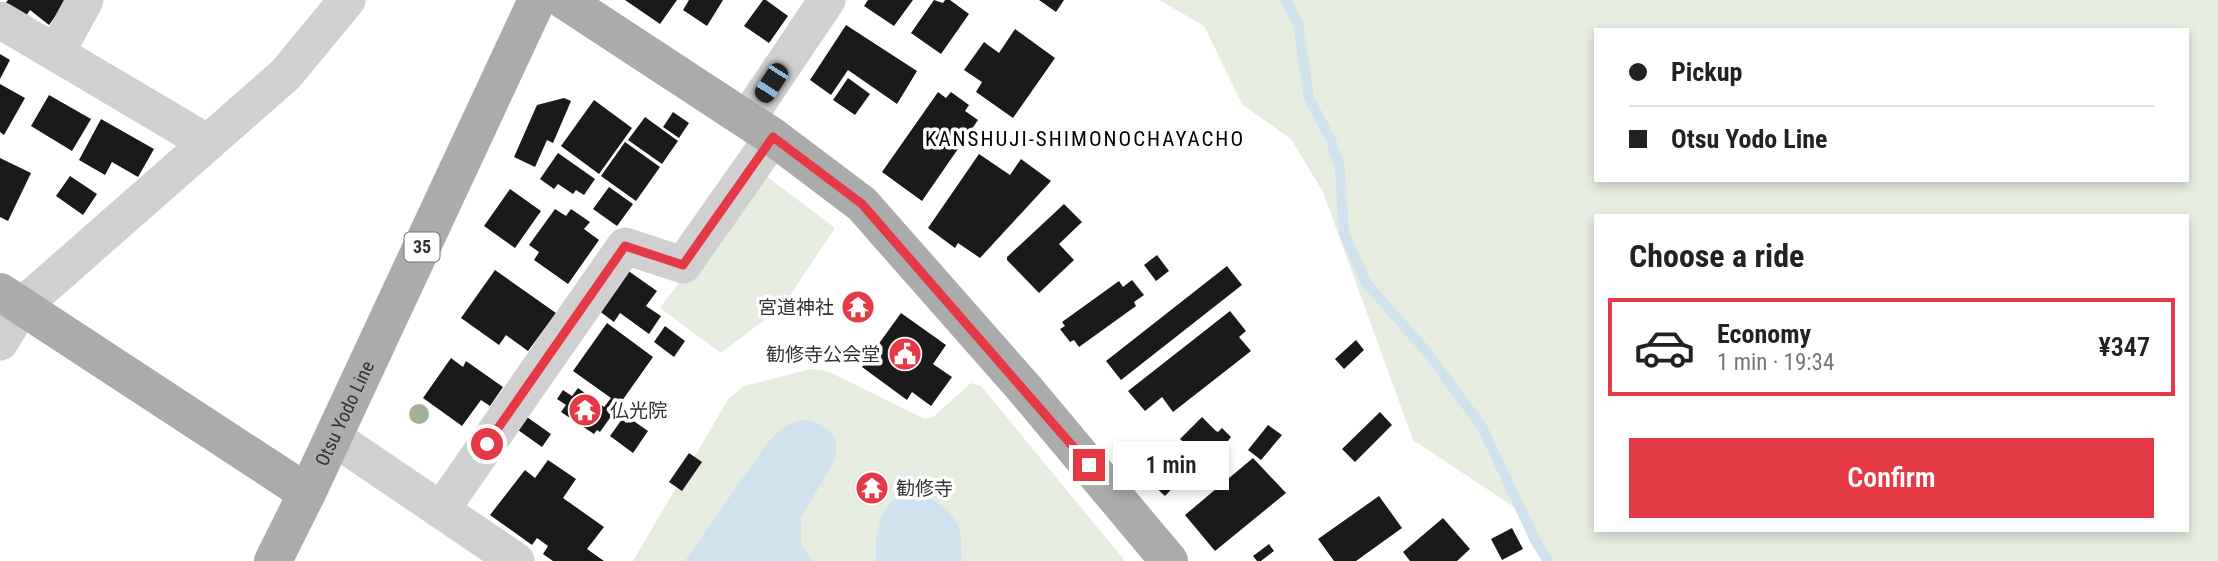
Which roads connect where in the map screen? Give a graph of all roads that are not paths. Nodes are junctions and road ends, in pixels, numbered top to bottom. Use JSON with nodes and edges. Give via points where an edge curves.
{"nodes":[{"id":1,"x":86,"y":0,"type":"edge"},
{"id":2,"x":346,"y":0,"type":"edge"},
{"id":3,"x":537,"y":0,"type":"edge"},
{"id":4,"x":565,"y":0,"type":"edge"},
{"id":5,"x":827,"y":0,"type":"edge"},
{"id":6,"x":0,"y":20,"type":"edge"},
{"id":7,"x":56,"y":53,"type":"junction"},
{"id":8,"x":760,"y":128,"type":"junction"},
{"id":9,"x":208,"y":143,"type":"junction"},
{"id":10,"x":11,"y":299,"type":"edge"},
{"id":11,"x":0,"y":342,"type":"edge"},
{"id":12,"x":333,"y":437,"type":"junction"},
{"id":13,"x":307,"y":493,"type":"junction"},
{"id":14,"x":441,"y":510,"type":"junction"},
{"id":15,"x":273,"y":561,"type":"edge"},
{"id":16,"x":516,"y":561,"type":"edge"},
{"id":17,"x":1169,"y":561,"type":"edge"}],
"edges":[{"from":1,"to":7,"type":"street"},
{"from":2,"to":9,"type":"street","via":[[286,74]]},
{"from":3,"to":12,"type":"main road","name":"Otsu Yodo Line","number":"35"},
{"from":4,"to":8,"type":"main road"},
{"from":5,"to":8,"type":"street"},
{"from":6,"to":7,"type":"street"},
{"from":7,"to":9,"type":"street"},
{"from":8,"to":14,"type":"street","via":[[683,265],[625,246]]},
{"from":8,"to":17,"type":"main road","via":[[862,204]]},
{"from":9,"to":10,"type":"street"},
{"from":10,"to":11,"type":"street"},
{"from":10,"to":13,"type":"main road"},
{"from":12,"to":13,"type":"main road","name":"Otsu Yodo Line","number":"35"},
{"from":12,"to":14,"type":"street"},
{"from":13,"to":15,"type":"main road","name":"Otsu Yodo Line"},
{"from":14,"to":16,"type":"street"}]}
